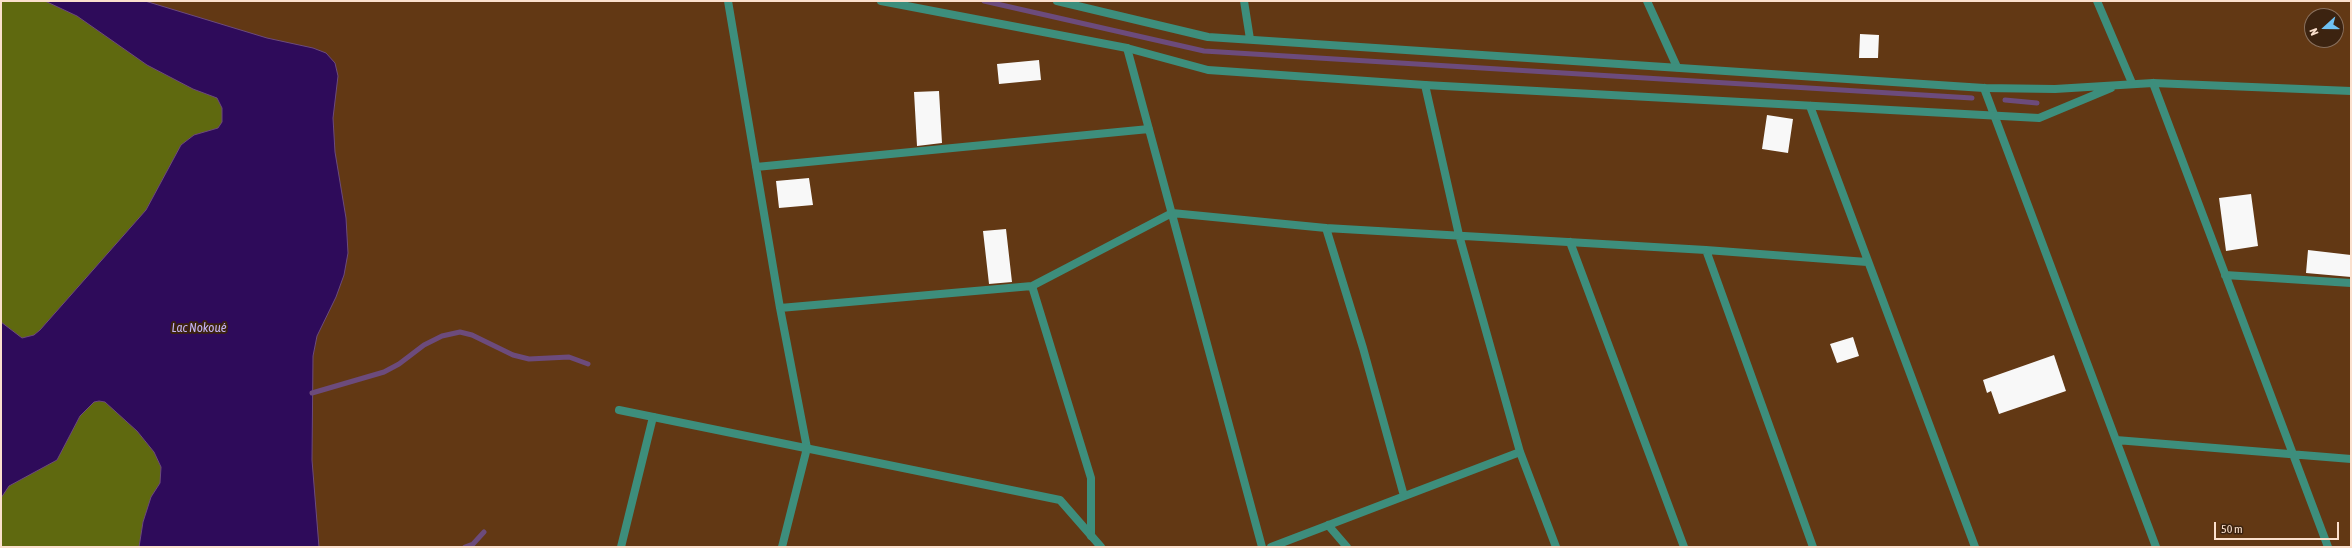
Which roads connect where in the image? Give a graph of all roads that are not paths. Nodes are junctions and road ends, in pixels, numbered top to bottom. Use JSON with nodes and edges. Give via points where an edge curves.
{"nodes":[{"id":1,"x":728,"y":1,"type":"edge"},
{"id":2,"x":881,"y":1,"type":"edge"},
{"id":3,"x":1057,"y":1,"type":"edge"},
{"id":4,"x":1244,"y":1,"type":"edge"},
{"id":5,"x":1647,"y":1,"type":"edge"},
{"id":6,"x":2097,"y":1,"type":"edge"},
{"id":7,"x":1250,"y":39,"type":"junction"},
{"id":8,"x":1127,"y":48,"type":"junction"},
{"id":9,"x":1677,"y":67,"type":"junction"},
{"id":10,"x":2132,"y":83,"type":"junction"},
{"id":11,"x":2153,"y":83,"type":"junction"},
{"id":12,"x":1425,"y":85,"type":"junction"},
{"id":13,"x":2118,"y":85,"type":"junction"},
{"id":14,"x":1984,"y":88,"type":"junction"},
{"id":15,"x":2351,"y":91,"type":"edge"},
{"id":16,"x":1810,"y":106,"type":"junction"},
{"id":17,"x":1996,"y":115,"type":"junction"},
{"id":18,"x":1149,"y":129,"type":"junction"},
{"id":19,"x":756,"y":167,"type":"junction"},
{"id":20,"x":1172,"y":213,"type":"junction"},
{"id":21,"x":1326,"y":228,"type":"junction"},
{"id":22,"x":1459,"y":235,"type":"junction"},
{"id":23,"x":1570,"y":242,"type":"junction"},
{"id":24,"x":1706,"y":250,"type":"junction"},
{"id":25,"x":1867,"y":262,"type":"junction"},
{"id":26,"x":2225,"y":274,"type":"junction"},
{"id":27,"x":2351,"y":283,"type":"edge"},
{"id":28,"x":1032,"y":286,"type":"junction"},
{"id":29,"x":780,"y":308,"type":"junction"},
{"id":30,"x":619,"y":410,"type":"dead end"},
{"id":31,"x":653,"y":417,"type":"junction"},
{"id":32,"x":2116,"y":440,"type":"junction"},
{"id":33,"x":807,"y":448,"type":"junction"},
{"id":34,"x":1520,"y":452,"type":"junction"},
{"id":35,"x":2293,"y":456,"type":"junction"},
{"id":36,"x":2351,"y":459,"type":"edge"},
{"id":37,"x":1404,"y":496,"type":"junction"},
{"id":38,"x":1328,"y":525,"type":"junction"},
{"id":39,"x":1091,"y":536,"type":"junction"},
{"id":40,"x":621,"y":547,"type":"edge"},
{"id":41,"x":782,"y":547,"type":"edge"},
{"id":42,"x":1101,"y":547,"type":"edge"},
{"id":43,"x":1262,"y":547,"type":"edge"},
{"id":44,"x":1271,"y":547,"type":"edge"},
{"id":45,"x":1347,"y":547,"type":"edge"},
{"id":46,"x":1556,"y":547,"type":"edge"},
{"id":47,"x":1684,"y":547,"type":"edge"},
{"id":48,"x":1813,"y":547,"type":"edge"},
{"id":49,"x":1975,"y":547,"type":"edge"},
{"id":50,"x":2156,"y":547,"type":"edge"},
{"id":51,"x":2328,"y":547,"type":"edge"}],
"edges":[{"from":1,"to":19,"type":"street"},
{"from":2,"to":8,"type":"street"},
{"from":3,"to":7,"type":"street","via":[[1208,37]]},
{"from":4,"to":7,"type":"street"},
{"from":5,"to":9,"type":"street"},
{"from":6,"to":10,"type":"street"},
{"from":7,"to":9,"type":"street"},
{"from":8,"to":12,"type":"street","via":[[1208,70]]},
{"from":8,"to":18,"type":"street"},
{"from":9,"to":14,"type":"street"},
{"from":10,"to":11,"type":"street"},
{"from":10,"to":13,"type":"street"},
{"from":11,"to":15,"type":"street"},
{"from":11,"to":26,"type":"street"},
{"from":12,"to":16,"type":"street"},
{"from":12,"to":22,"type":"street"},
{"from":13,"to":14,"type":"street","via":[[2055,89]]},
{"from":13,"to":17,"type":"street","via":[[2039,118]]},
{"from":14,"to":17,"type":"street"},
{"from":16,"to":17,"type":"street"},
{"from":16,"to":25,"type":"street"},
{"from":17,"to":32,"type":"street"},
{"from":18,"to":19,"type":"street"},
{"from":18,"to":20,"type":"street"},
{"from":19,"to":29,"type":"street"},
{"from":20,"to":21,"type":"street"},
{"from":20,"to":28,"type":"street"},
{"from":20,"to":43,"type":"street"},
{"from":21,"to":22,"type":"street"},
{"from":21,"to":37,"type":"street"},
{"from":22,"to":23,"type":"street"},
{"from":22,"to":34,"type":"street"},
{"from":23,"to":24,"type":"street"},
{"from":23,"to":47,"type":"street"},
{"from":24,"to":25,"type":"street"},
{"from":24,"to":48,"type":"street"},
{"from":25,"to":49,"type":"street"},
{"from":26,"to":27,"type":"street"},
{"from":26,"to":35,"type":"street"},
{"from":28,"to":29,"type":"street"},
{"from":28,"to":39,"type":"street","via":[[1090,478]]},
{"from":29,"to":33,"type":"street"},
{"from":30,"to":31,"type":"street"},
{"from":31,"to":33,"type":"street"},
{"from":31,"to":40,"type":"street"},
{"from":32,"to":35,"type":"street"},
{"from":32,"to":50,"type":"street"},
{"from":33,"to":39,"type":"street","via":[[1060,500]]},
{"from":33,"to":41,"type":"street"},
{"from":34,"to":37,"type":"street"},
{"from":34,"to":46,"type":"street"},
{"from":35,"to":36,"type":"street"},
{"from":35,"to":51,"type":"street"},
{"from":37,"to":38,"type":"street"},
{"from":38,"to":44,"type":"street"},
{"from":38,"to":45,"type":"street"},
{"from":39,"to":42,"type":"street"}]}
